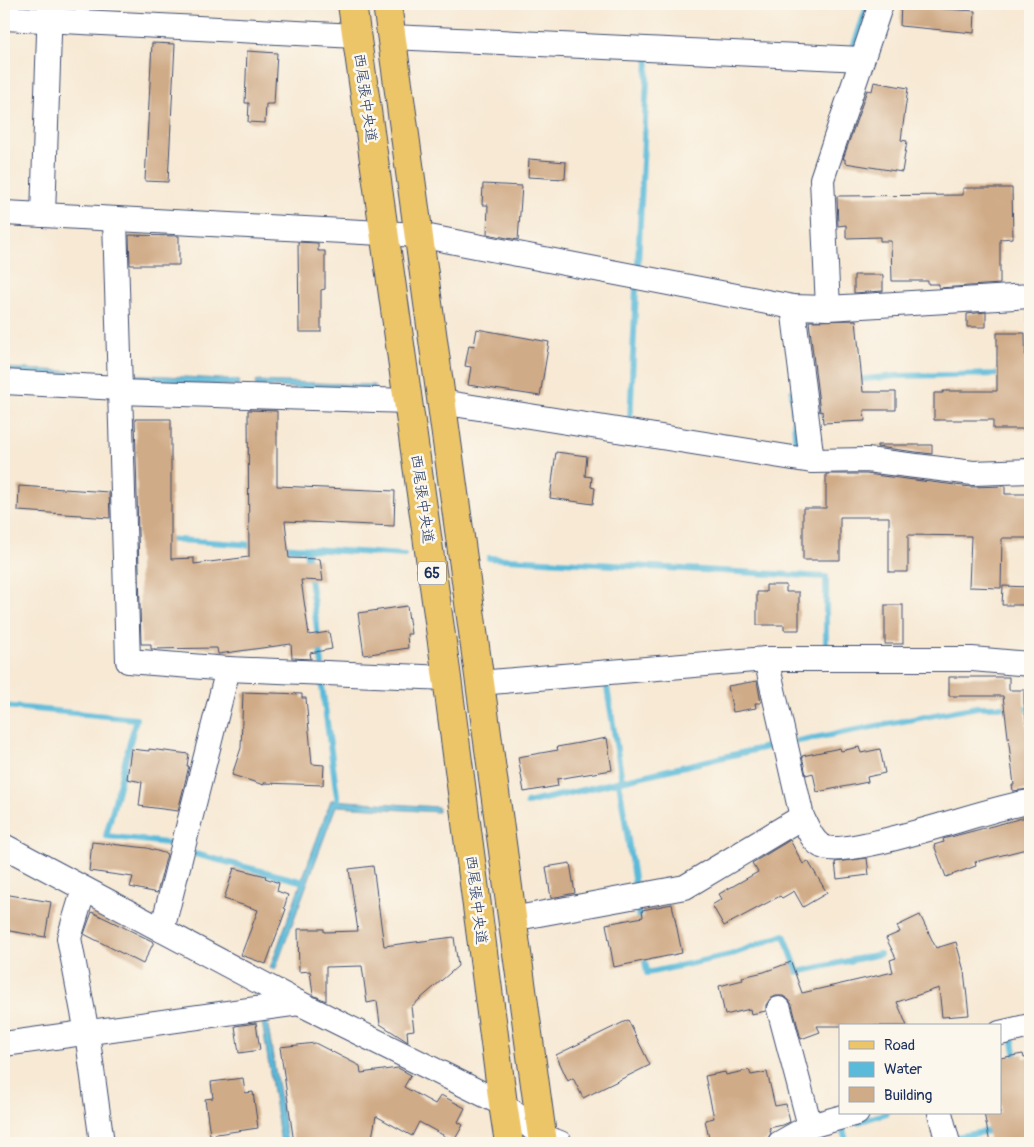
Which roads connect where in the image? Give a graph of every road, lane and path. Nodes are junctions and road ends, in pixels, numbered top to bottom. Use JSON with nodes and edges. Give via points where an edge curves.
{"nodes":[{"id":1,"x":352,"y":4,"type":"edge"},
{"id":2,"x":387,"y":4,"type":"edge"},
{"id":3,"x":881,"y":4,"type":"edge"},
{"id":4,"x":50,"y":12,"type":"edge"},
{"id":5,"x":4,"y":18,"type":"edge"},
{"id":6,"x":356,"y":36,"type":"junction"},
{"id":7,"x":392,"y":37,"type":"junction"},
{"id":8,"x":862,"y":59,"type":"junction"},
{"id":9,"x":4,"y":213,"type":"edge"},
{"id":10,"x":43,"y":215,"type":"junction"},
{"id":11,"x":115,"y":220,"type":"junction"},
{"id":12,"x":384,"y":234,"type":"junction"},
{"id":13,"x":418,"y":235,"type":"junction"},
{"id":14,"x":1030,"y":296,"type":"edge"},
{"id":15,"x":793,"y":307,"type":"junction"},
{"id":16,"x":828,"y":308,"type":"junction"},
{"id":17,"x":4,"y":382,"type":"edge"},
{"id":18,"x":120,"y":390,"type":"junction"},
{"id":19,"x":408,"y":401,"type":"junction"},
{"id":20,"x":441,"y":402,"type":"junction"},
{"id":21,"x":812,"y":460,"type":"junction"},
{"id":22,"x":1030,"y":471,"type":"edge"},
{"id":23,"x":766,"y":659,"type":"junction"},
{"id":24,"x":1030,"y":664,"type":"edge"},
{"id":25,"x":228,"y":669,"type":"junction"},
{"id":26,"x":447,"y":678,"type":"junction"},
{"id":27,"x":479,"y":683,"type":"junction"},
{"id":28,"x":1030,"y":802,"type":"edge"},
{"id":29,"x":802,"y":817,"type":"junction"},
{"id":30,"x":4,"y":846,"type":"edge"},
{"id":31,"x":84,"y":889,"type":"junction"},
{"id":32,"x":512,"y":919,"type":"junction"},
{"id":33,"x":162,"y":930,"type":"junction"},
{"id":34,"x":299,"y":1003,"type":"junction"},
{"id":35,"x":779,"y":1009,"type":"dead end"},
{"id":36,"x":1030,"y":1026,"type":"edge"},
{"id":37,"x":87,"y":1033,"type":"junction"},
{"id":38,"x":1002,"y":1033,"type":"edge"},
{"id":39,"x":4,"y":1044,"type":"edge"},
{"id":40,"x":503,"y":1104,"type":"junction"},
{"id":41,"x":853,"y":1114,"type":"edge"},
{"id":42,"x":940,"y":1114,"type":"edge"},
{"id":43,"x":810,"y":1126,"type":"junction"},
{"id":44,"x":548,"y":1141,"type":"edge"},
{"id":45,"x":102,"y":1143,"type":"edge"},
{"id":46,"x":509,"y":1143,"type":"edge"},
{"id":47,"x":780,"y":1143,"type":"edge"},
{"id":48,"x":948,"y":1143,"type":"edge"}],
"edges":[{"from":1,"to":6,"type":"main road","name":"西尾張中央道","number":"65"},
{"from":2,"to":7,"type":"main road","number":"65"},
{"from":3,"to":8,"type":"street"},
{"from":4,"to":5,"type":"street"},
{"from":4,"to":6,"type":"street"},
{"from":4,"to":10,"type":"street"},
{"from":6,"to":12,"type":"main road","name":"西尾張中央道","number":"65"},
{"from":7,"to":8,"type":"street"},
{"from":7,"to":13,"type":"main road","number":"65"},
{"from":8,"to":16,"type":"street","via":[[822,179]]},
{"from":9,"to":10,"type":"street"},
{"from":10,"to":11,"type":"street"},
{"from":11,"to":12,"type":"street"},
{"from":11,"to":18,"type":"street"},
{"from":12,"to":13,"type":"street"},
{"from":12,"to":19,"type":"main road","name":"西尾張中央道","number":"65"},
{"from":13,"to":15,"type":"street"},
{"from":13,"to":20,"type":"main road","number":"65"},
{"from":14,"to":16,"type":"street"},
{"from":15,"to":16,"type":"street"},
{"from":15,"to":21,"type":"street"},
{"from":17,"to":18,"type":"street"},
{"from":18,"to":19,"type":"street"},
{"from":18,"to":25,"type":"street","via":[[128,661]]},
{"from":19,"to":26,"type":"main road","name":"西尾張中央道","number":"65"},
{"from":20,"to":21,"type":"street"},
{"from":20,"to":27,"type":"main road","number":"65"},
{"from":21,"to":22,"type":"street","via":[[867,460],[973,474]]},
{"from":23,"to":24,"type":"street","via":[[972,659]]},
{"from":23,"to":27,"type":"street"},
{"from":23,"to":29,"type":"street"},
{"from":25,"to":26,"type":"street"},
{"from":25,"to":33,"type":"street"},
{"from":26,"to":40,"type":"main road","name":"西尾張中央道","number":"65"},
{"from":27,"to":32,"type":"main road","number":"65"},
{"from":28,"to":29,"type":"street","via":[[885,841],[834,850],[821,846]]},
{"from":29,"to":32,"type":"street","via":[[685,887]]},
{"from":30,"to":31,"type":"street"},
{"from":31,"to":33,"type":"street"},
{"from":31,"to":37,"type":"street","via":[[70,938]]},
{"from":32,"to":44,"type":"main road","number":"65"},
{"from":33,"to":34,"type":"street"},
{"from":34,"to":37,"type":"street"},
{"from":34,"to":40,"type":"street"},
{"from":35,"to":43,"type":"street"},
{"from":36,"to":38,"type":"street"},
{"from":37,"to":39,"type":"street"},
{"from":37,"to":45,"type":"street"},
{"from":40,"to":44,"type":"street"},
{"from":40,"to":46,"type":"main road","name":"西尾張中央道","number":"65"},
{"from":41,"to":43,"type":"street"},
{"from":42,"to":48,"type":"street"},
{"from":43,"to":47,"type":"street"}]}
